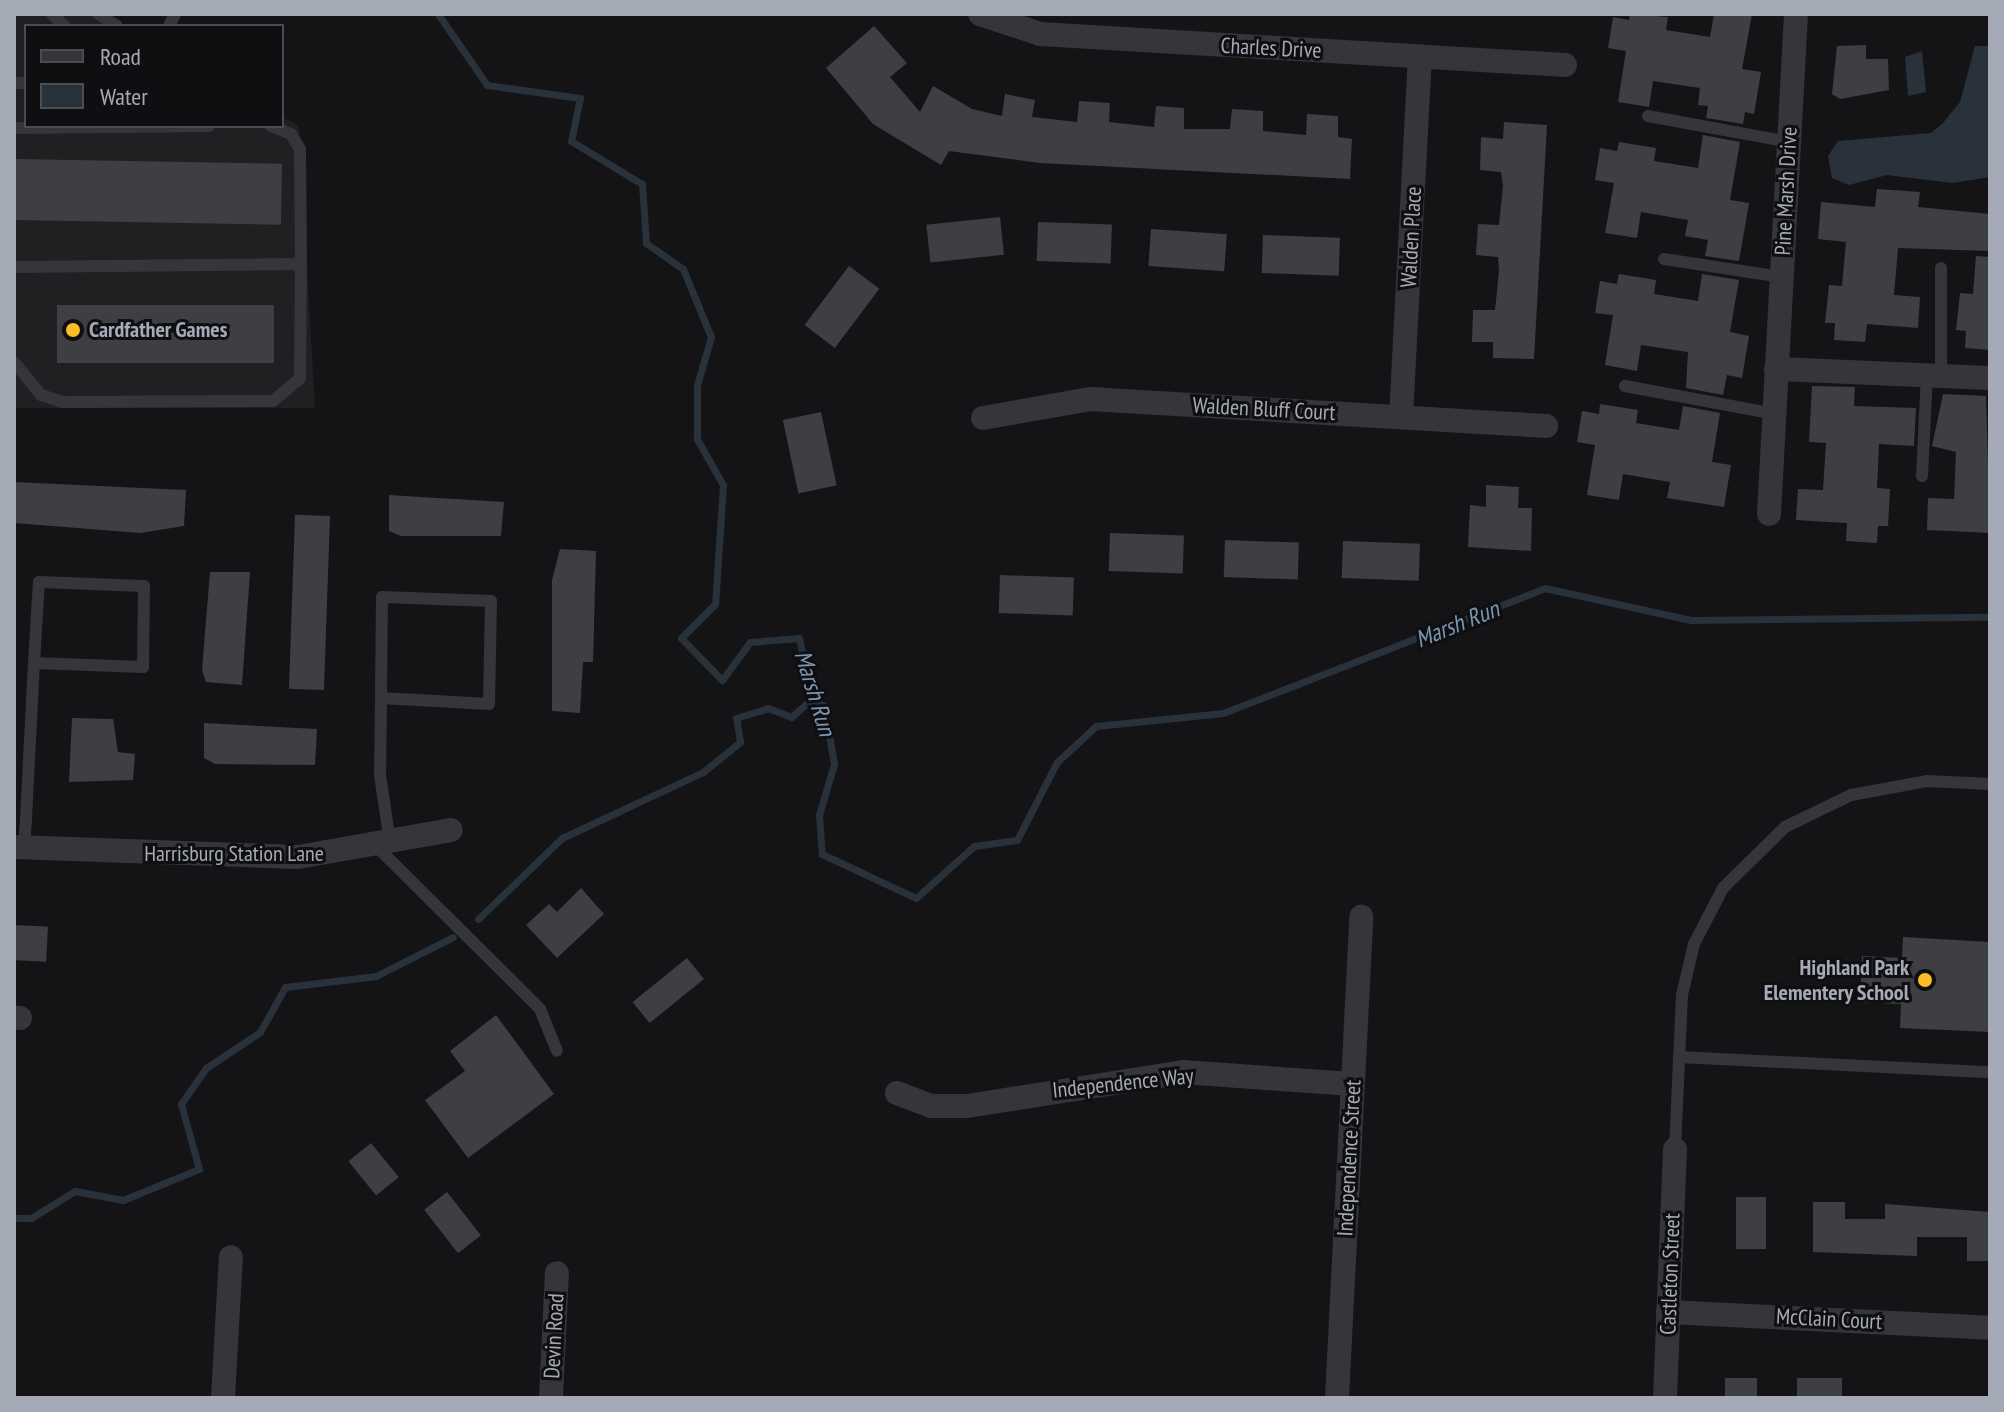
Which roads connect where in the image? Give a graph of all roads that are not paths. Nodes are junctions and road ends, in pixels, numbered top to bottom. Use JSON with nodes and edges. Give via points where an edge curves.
{"nodes":[{"id":1,"x":980,"y":14,"type":"edge"},
{"id":2,"x":1796,"y":14,"type":"edge"},
{"id":3,"x":1420,"y":57,"type":"junction"},
{"id":4,"x":1565,"y":65,"type":"dead end"},
{"id":5,"x":1648,"y":116,"type":"dead end"},
{"id":6,"x":276,"y":128,"type":"edge"},
{"id":7,"x":1789,"y":142,"type":"junction"},
{"id":8,"x":1664,"y":259,"type":"dead end"},
{"id":9,"x":301,"y":264,"type":"junction"},
{"id":10,"x":14,"y":267,"type":"edge"},
{"id":11,"x":1941,"y":268,"type":"dead end"},
{"id":12,"x":1781,"y":277,"type":"junction"},
{"id":13,"x":14,"y":362,"type":"edge"},
{"id":14,"x":1776,"y":369,"type":"junction"},
{"id":15,"x":1934,"y":375,"type":"junction"},
{"id":16,"x":1990,"y":378,"type":"edge"},
{"id":17,"x":1625,"y":386,"type":"dead end"},
{"id":18,"x":1774,"y":414,"type":"junction"},
{"id":19,"x":1401,"y":417,"type":"junction"},
{"id":20,"x":983,"y":418,"type":"dead end"},
{"id":21,"x":1546,"y":426,"type":"dead end"},
{"id":22,"x":1922,"y":476,"type":"dead end"},
{"id":23,"x":1769,"y":514,"type":"dead end"},
{"id":24,"x":34,"y":663,"type":"junction"},
{"id":25,"x":381,"y":698,"type":"junction"},
{"id":26,"x":21,"y":779,"type":"edge"},
{"id":27,"x":1990,"y":784,"type":"edge"},
{"id":28,"x":451,"y":830,"type":"dead end"},
{"id":29,"x":383,"y":844,"type":"junction"},
{"id":30,"x":19,"y":848,"type":"edge"},
{"id":31,"x":1361,"y":917,"type":"dead end"},
{"id":32,"x":557,"y":1051,"type":"dead end"},
{"id":33,"x":1679,"y":1057,"type":"junction"},
{"id":34,"x":1990,"y":1072,"type":"edge"},
{"id":35,"x":1352,"y":1084,"type":"junction"},
{"id":36,"x":897,"y":1093,"type":"dead end"},
{"id":37,"x":1675,"y":1149,"type":"joint"},
{"id":38,"x":231,"y":1257,"type":"dead end"},
{"id":39,"x":557,"y":1273,"type":"dead end"},
{"id":40,"x":1668,"y":1312,"type":"junction"},
{"id":41,"x":1990,"y":1328,"type":"edge"},
{"id":42,"x":223,"y":1398,"type":"edge"},
{"id":43,"x":551,"y":1398,"type":"edge"},
{"id":44,"x":1337,"y":1398,"type":"edge"},
{"id":45,"x":1665,"y":1398,"type":"edge"}],
"edges":[{"from":1,"to":3,"type":"street","name":"Charles Drive","via":[[1040,34]]},
{"from":2,"to":7,"type":"street","name":"Pine Marsh Drive"},
{"from":3,"to":4,"type":"street","name":"Charles Drive"},
{"from":3,"to":19,"type":"street","name":"Walden Place"},
{"from":5,"to":7,"type":"lane"},
{"from":6,"to":9,"type":"lane","via":[[291,134],[300,149]]},
{"from":7,"to":12,"type":"street","name":"Pine Marsh Drive"},
{"from":8,"to":12,"type":"lane"},
{"from":9,"to":10,"type":"lane"},
{"from":9,"to":13,"type":"lane","via":[[300,378],[273,401],[62,402],[41,395]]},
{"from":11,"to":15,"type":"lane"},
{"from":12,"to":14,"type":"street","name":"Pine Marsh Drive"},
{"from":14,"to":15,"type":"street"},
{"from":14,"to":18,"type":"street","name":"Pine Marsh Drive"},
{"from":15,"to":16,"type":"street"},
{"from":15,"to":22,"type":"lane"},
{"from":17,"to":18,"type":"lane"},
{"from":18,"to":23,"type":"street","name":"Pine Marsh Drive"},
{"from":19,"to":20,"type":"street","name":"Walden Bluff Court","via":[[1091,399]]},
{"from":19,"to":21,"type":"street","name":"Walden Bluff Court"},
{"from":24,"to":24,"type":"lane","via":[[39,582],[144,586],[143,667]]},
{"from":24,"to":26,"type":"lane"},
{"from":25,"to":25,"type":"lane","via":[[382,597],[491,601],[489,704]]},
{"from":25,"to":29,"type":"lane"},
{"from":26,"to":30,"type":"lane"},
{"from":27,"to":33,"type":"lane","via":[[1927,781],[1851,795],[1785,827],[1723,888],[1694,944]]},
{"from":28,"to":29,"type":"street","name":"Harrisburg Station Lane"},
{"from":29,"to":30,"type":"street","name":"Harrisburg Station Lane","via":[[266,858]]},
{"from":29,"to":32,"type":"lane","via":[[540,1009]]},
{"from":31,"to":35,"type":"street","name":"Independence Street"},
{"from":33,"to":34,"type":"lane"},
{"from":33,"to":37,"type":"lane"},
{"from":35,"to":36,"type":"street","name":"Independence Way","via":[[1183,1072],[967,1106],[931,1106]]},
{"from":35,"to":44,"type":"street","name":"Independence Street"},
{"from":37,"to":40,"type":"street","name":"Castleton Street"},
{"from":38,"to":42,"type":"street"},
{"from":39,"to":43,"type":"street","name":"Devin Road"},
{"from":40,"to":41,"type":"street","name":"McClain Court"},
{"from":40,"to":45,"type":"street","name":"Castleton Street"}]}
